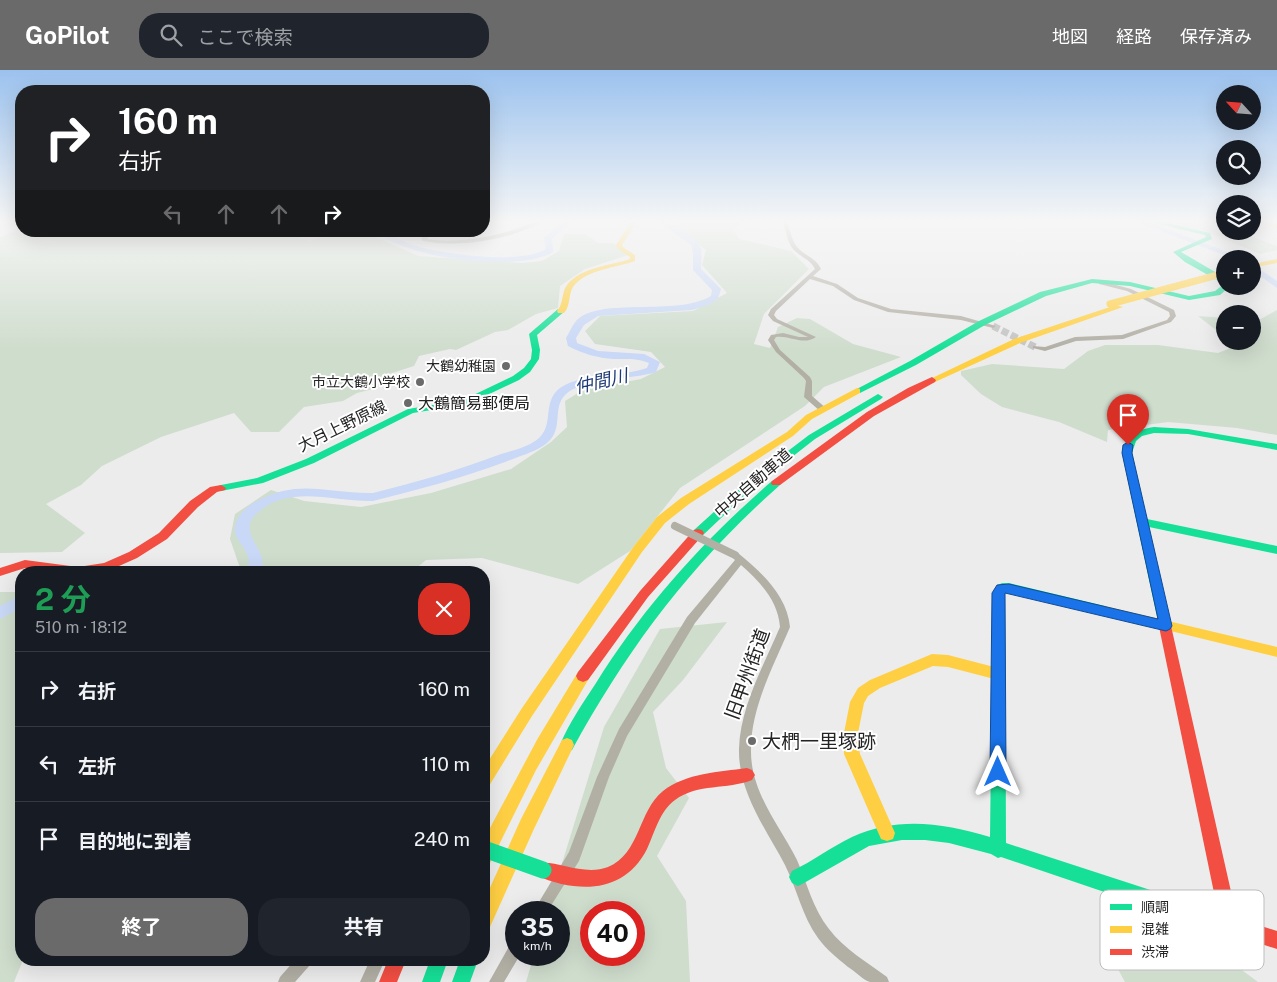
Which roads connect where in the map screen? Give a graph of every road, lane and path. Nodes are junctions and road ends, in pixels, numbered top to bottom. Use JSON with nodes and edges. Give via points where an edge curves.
{"nodes":[{"id":1,"x":619,"y":265,"type":"edge"},
{"id":2,"x":817,"y":265,"type":"edge"},
{"id":3,"x":1198,"y":265,"type":"edge"},
{"id":4,"x":1277,"y":266,"type":"edge"},
{"id":5,"x":1261,"y":270,"type":"edge"},
{"id":6,"x":1216,"y":275,"type":"edge"},
{"id":7,"x":1216,"y":276,"type":"edge"},
{"id":8,"x":810,"y":277,"type":"junction"},
{"id":9,"x":1216,"y":280,"type":"edge"},
{"id":10,"x":1092,"y":281,"type":"junction"},
{"id":11,"x":1216,"y":293,"type":"edge"},
{"id":12,"x":1115,"y":306,"type":"junction"},
{"id":13,"x":988,"y":324,"type":"junction"},
{"id":14,"x":1035,"y":347,"type":"tunnel mouth"},
{"id":15,"x":823,"y":409,"type":"junction"},
{"id":16,"x":1277,"y":447,"type":"edge"},
{"id":17,"x":661,"y":520,"type":"junction"},
{"id":18,"x":1142,"y":522,"type":"junction"},
{"id":19,"x":1277,"y":550,"type":"edge"},
{"id":20,"x":738,"y":558,"type":"junction"},
{"id":21,"x":18,"y":566,"type":"edge"},
{"id":22,"x":39,"y":566,"type":"edge"},
{"id":23,"x":108,"y":566,"type":"edge"},
{"id":24,"x":15,"y":567,"type":"edge"},
{"id":25,"x":0,"y":572,"type":"edge"},
{"id":26,"x":1166,"y":626,"type":"junction"},
{"id":27,"x":1277,"y":652,"type":"edge"},
{"id":28,"x":998,"y":674,"type":"junction"},
{"id":29,"x":490,"y":772,"type":"edge"},
{"id":30,"x":748,"y":775,"type":"junction"},
{"id":31,"x":887,"y":833,"type":"junction"},
{"id":32,"x":490,"y":845,"type":"edge"},
{"id":33,"x":998,"y":850,"type":"junction"},
{"id":34,"x":490,"y":851,"type":"edge"},
{"id":35,"x":563,"y":877,"type":"junction"},
{"id":36,"x":798,"y":877,"type":"junction"},
{"id":37,"x":1123,"y":890,"type":"edge"},
{"id":38,"x":1222,"y":890,"type":"edge"},
{"id":39,"x":547,"y":901,"type":"edge"},
{"id":40,"x":490,"y":908,"type":"edge"},
{"id":41,"x":1264,"y":936,"type":"edge"},
{"id":42,"x":1277,"y":940,"type":"edge"},
{"id":43,"x":300,"y":966,"type":"edge"},
{"id":44,"x":375,"y":966,"type":"edge"},
{"id":45,"x":395,"y":966,"type":"edge"},
{"id":46,"x":437,"y":966,"type":"edge"},
{"id":47,"x":467,"y":966,"type":"edge"},
{"id":48,"x":505,"y":966,"type":"edge"},
{"id":49,"x":285,"y":982,"type":"edge"},
{"id":50,"x":367,"y":982,"type":"edge"},
{"id":51,"x":388,"y":982,"type":"edge"},
{"id":52,"x":431,"y":982,"type":"edge"},
{"id":53,"x":461,"y":982,"type":"edge"},
{"id":54,"x":496,"y":982,"type":"edge"},
{"id":55,"x":882,"y":982,"type":"edge"}],
"edges":[{"from":1,"to":23,"type":"main road","name":"大月上野原線","via":[[583,276],[570,287],[565,308],[533,334],[535,359],[523,374],[460,404],[411,410],[310,461],[258,481],[214,489],[194,504],[163,536]]},
{"from":2,"to":8,"type":"street","via":[[817,270]]},
{"from":3,"to":6,"type":"main road"},
{"from":4,"to":5,"type":"main road"},
{"from":7,"to":12,"type":"main road","name":"中央自動車道","bridge":true},
{"from":8,"to":13,"type":"street","via":[[838,286],[856,299],[890,311]]},
{"from":8,"to":15,"type":"street","via":[[771,315],[812,338],[779,334],[771,339],[778,351],[807,377],[808,396]]},
{"from":9,"to":12,"type":"main road","name":"中央自動車道"},
{"from":10,"to":11,"type":"main road","via":[[1130,284],[1189,298]]},
{"from":10,"to":13,"type":"main road","via":[[1043,294]]},
{"from":10,"to":14,"type":"street","via":[[1129,290],[1172,311],[1173,316],[1123,337],[1075,339],[1046,349]]},
{"from":12,"to":32,"type":"main road","name":"中央自動車道","via":[[1001,340],[908,380],[810,438],[740,492],[666,566],[591,663],[539,750]]},
{"from":12,"to":40,"type":"main road","name":"中央自動車道","via":[[986,354],[919,386],[827,442],[732,522],[682,573],[611,670],[539,798]]},
{"from":13,"to":15,"type":"main road"},
{"from":15,"to":17,"type":"main road"},
{"from":16,"to":18,"type":"main road","via":[[1180,430],[1146,431],[1132,438],[1127,453]]},
{"from":17,"to":20,"type":"street","name":"旧甲州街道","bridge":true},
{"from":17,"to":29,"type":"main road","via":[[637,549],[546,683]]},
{"from":18,"to":19,"type":"main road"},
{"from":18,"to":26,"type":"main road"},
{"from":20,"to":30,"type":"street","name":"旧甲州街道","via":[[768,589],[783,608],[786,618],[747,725],[745,752]]},
{"from":20,"to":35,"type":"street","via":[[691,620],[623,733]]},
{"from":21,"to":22,"type":"main road","name":"大月上野原線"},
{"from":24,"to":25,"type":"main road","name":"大月上野原線"},
{"from":26,"to":27,"type":"main road"},
{"from":26,"to":28,"type":"main road","via":[[1002,588],[999,593]]},
{"from":26,"to":38,"type":"main road"},
{"from":28,"to":31,"type":"main road","via":[[932,660],[863,692],[857,702],[850,738],[852,754]]},
{"from":28,"to":33,"type":"main road"},
{"from":30,"to":35,"type":"main road","via":[[696,783],[668,796],[654,815],[632,859],[609,876],[594,880]]},
{"from":30,"to":36,"type":"street","name":"旧甲州街道","via":[[756,798]]},
{"from":31,"to":33,"type":"main road","via":[[919,830]]},
{"from":31,"to":36,"type":"main road","via":[[866,839]]},
{"from":33,"to":37,"type":"main road"},
{"from":34,"to":35,"type":"main road","bridge":true},
{"from":35,"to":39,"type":"street"},
{"from":36,"to":55,"type":"street","name":"旧甲州街道","via":[[807,905],[824,935]]},
{"from":41,"to":42,"type":"main road"},
{"from":43,"to":49,"type":"street"},
{"from":44,"to":50,"type":"street"},
{"from":45,"to":51,"type":"main road"},
{"from":46,"to":52,"type":"main road"},
{"from":47,"to":53,"type":"main road"},
{"from":48,"to":54,"type":"street"}]}
